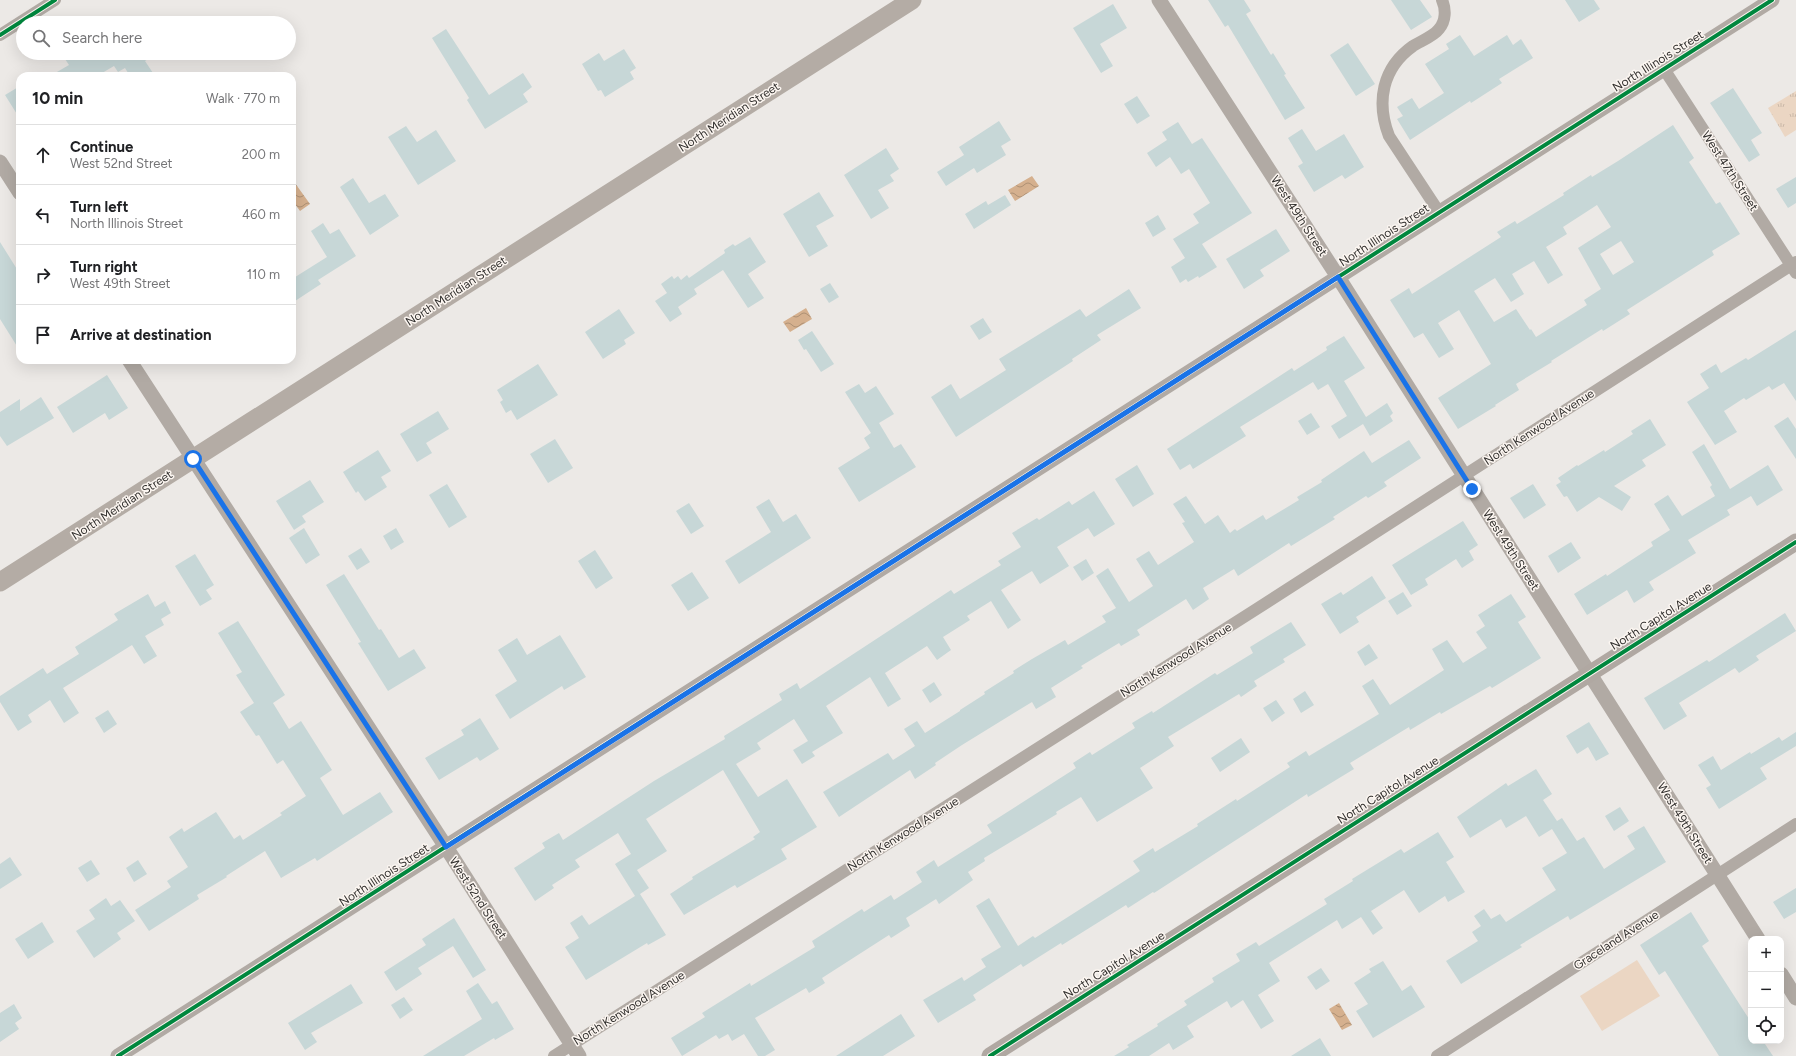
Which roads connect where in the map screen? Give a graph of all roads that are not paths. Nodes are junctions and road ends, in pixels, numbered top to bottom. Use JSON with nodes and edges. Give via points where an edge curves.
{"nodes":[{"id":1,"x":54,"y":0,"type":"edge"},
{"id":2,"x":912,"y":0,"type":"edge"},
{"id":3,"x":1159,"y":0,"type":"edge"},
{"id":4,"x":1442,"y":0,"type":"edge"},
{"id":5,"x":1772,"y":0,"type":"edge"},
{"id":6,"x":29,"y":16,"type":"edge"},
{"id":7,"x":16,"y":25,"type":"edge"},
{"id":8,"x":0,"y":35,"type":"edge"},
{"id":9,"x":1664,"y":69,"type":"junction"},
{"id":10,"x":0,"y":162,"type":"edge"},
{"id":11,"x":16,"y":187,"type":"edge"},
{"id":12,"x":1439,"y":212,"type":"junction"},
{"id":13,"x":1794,"y":267,"type":"edge"},
{"id":14,"x":1338,"y":277,"type":"junction"},
{"id":15,"x":132,"y":364,"type":"edge"},
{"id":16,"x":193,"y":459,"type":"junction"},
{"id":17,"x":1464,"y":475,"type":"junction"},
{"id":18,"x":1796,"y":542,"type":"edge"},
{"id":19,"x":0,"y":582,"type":"edge"},
{"id":20,"x":1590,"y":673,"type":"junction"},
{"id":21,"x":1796,"y":824,"type":"edge"},
{"id":22,"x":446,"y":847,"type":"junction"},
{"id":23,"x":1718,"y":875,"type":"junction"},
{"id":24,"x":1756,"y":936,"type":"edge"},
{"id":25,"x":1784,"y":979,"type":"edge"},
{"id":26,"x":1796,"y":998,"type":"edge"},
{"id":27,"x":575,"y":1050,"type":"edge"},
{"id":28,"x":118,"y":1056,"type":"edge"},
{"id":29,"x":554,"y":1056,"type":"edge"},
{"id":30,"x":990,"y":1056,"type":"edge"},
{"id":31,"x":1437,"y":1056,"type":"edge"}],
"edges":[{"from":1,"to":6,"type":"street"},
{"from":2,"to":16,"type":"main road","name":"North Meridian Street"},
{"from":3,"to":14,"type":"street","name":"West 49th Street"},
{"from":4,"to":12,"type":"street","via":[[1445,11],[1439,30],[1408,50],[1393,67],[1384,86],[1382,108],[1389,136]]},
{"from":5,"to":9,"type":"street","name":"North Illinois Street"},
{"from":7,"to":8,"type":"street"},
{"from":9,"to":12,"type":"street","name":"North Illinois Street"},
{"from":9,"to":13,"type":"street","name":"West 47th Street"},
{"from":10,"to":11,"type":"street"},
{"from":12,"to":14,"type":"street","name":"North Illinois Street"},
{"from":13,"to":17,"type":"street","name":"North Kenwood Avenue"},
{"from":14,"to":17,"type":"street","name":"West 49th Street"},
{"from":14,"to":22,"type":"street","name":"North Illinois Street"},
{"from":15,"to":16,"type":"street","name":"West 52nd Street"},
{"from":16,"to":19,"type":"main road","name":"North Meridian Street"},
{"from":16,"to":22,"type":"street","name":"West 52nd Street"},
{"from":17,"to":20,"type":"street","name":"West 49th Street"},
{"from":17,"to":27,"type":"street","name":"North Kenwood Avenue"},
{"from":18,"to":20,"type":"main road","name":"North Capitol Avenue"},
{"from":20,"to":23,"type":"street","name":"West 49th Street"},
{"from":20,"to":30,"type":"main road","name":"North Capitol Avenue"},
{"from":21,"to":23,"type":"street","name":"Graceland Avenue"},
{"from":22,"to":27,"type":"street","name":"West 52nd Street"},
{"from":22,"to":28,"type":"street","name":"North Illinois Street"},
{"from":23,"to":24,"type":"street","name":"West 49th Street"},
{"from":23,"to":31,"type":"street","name":"Graceland Avenue"},
{"from":25,"to":26,"type":"street"},
{"from":27,"to":29,"type":"street","name":"North Kenwood Avenue"}]}
